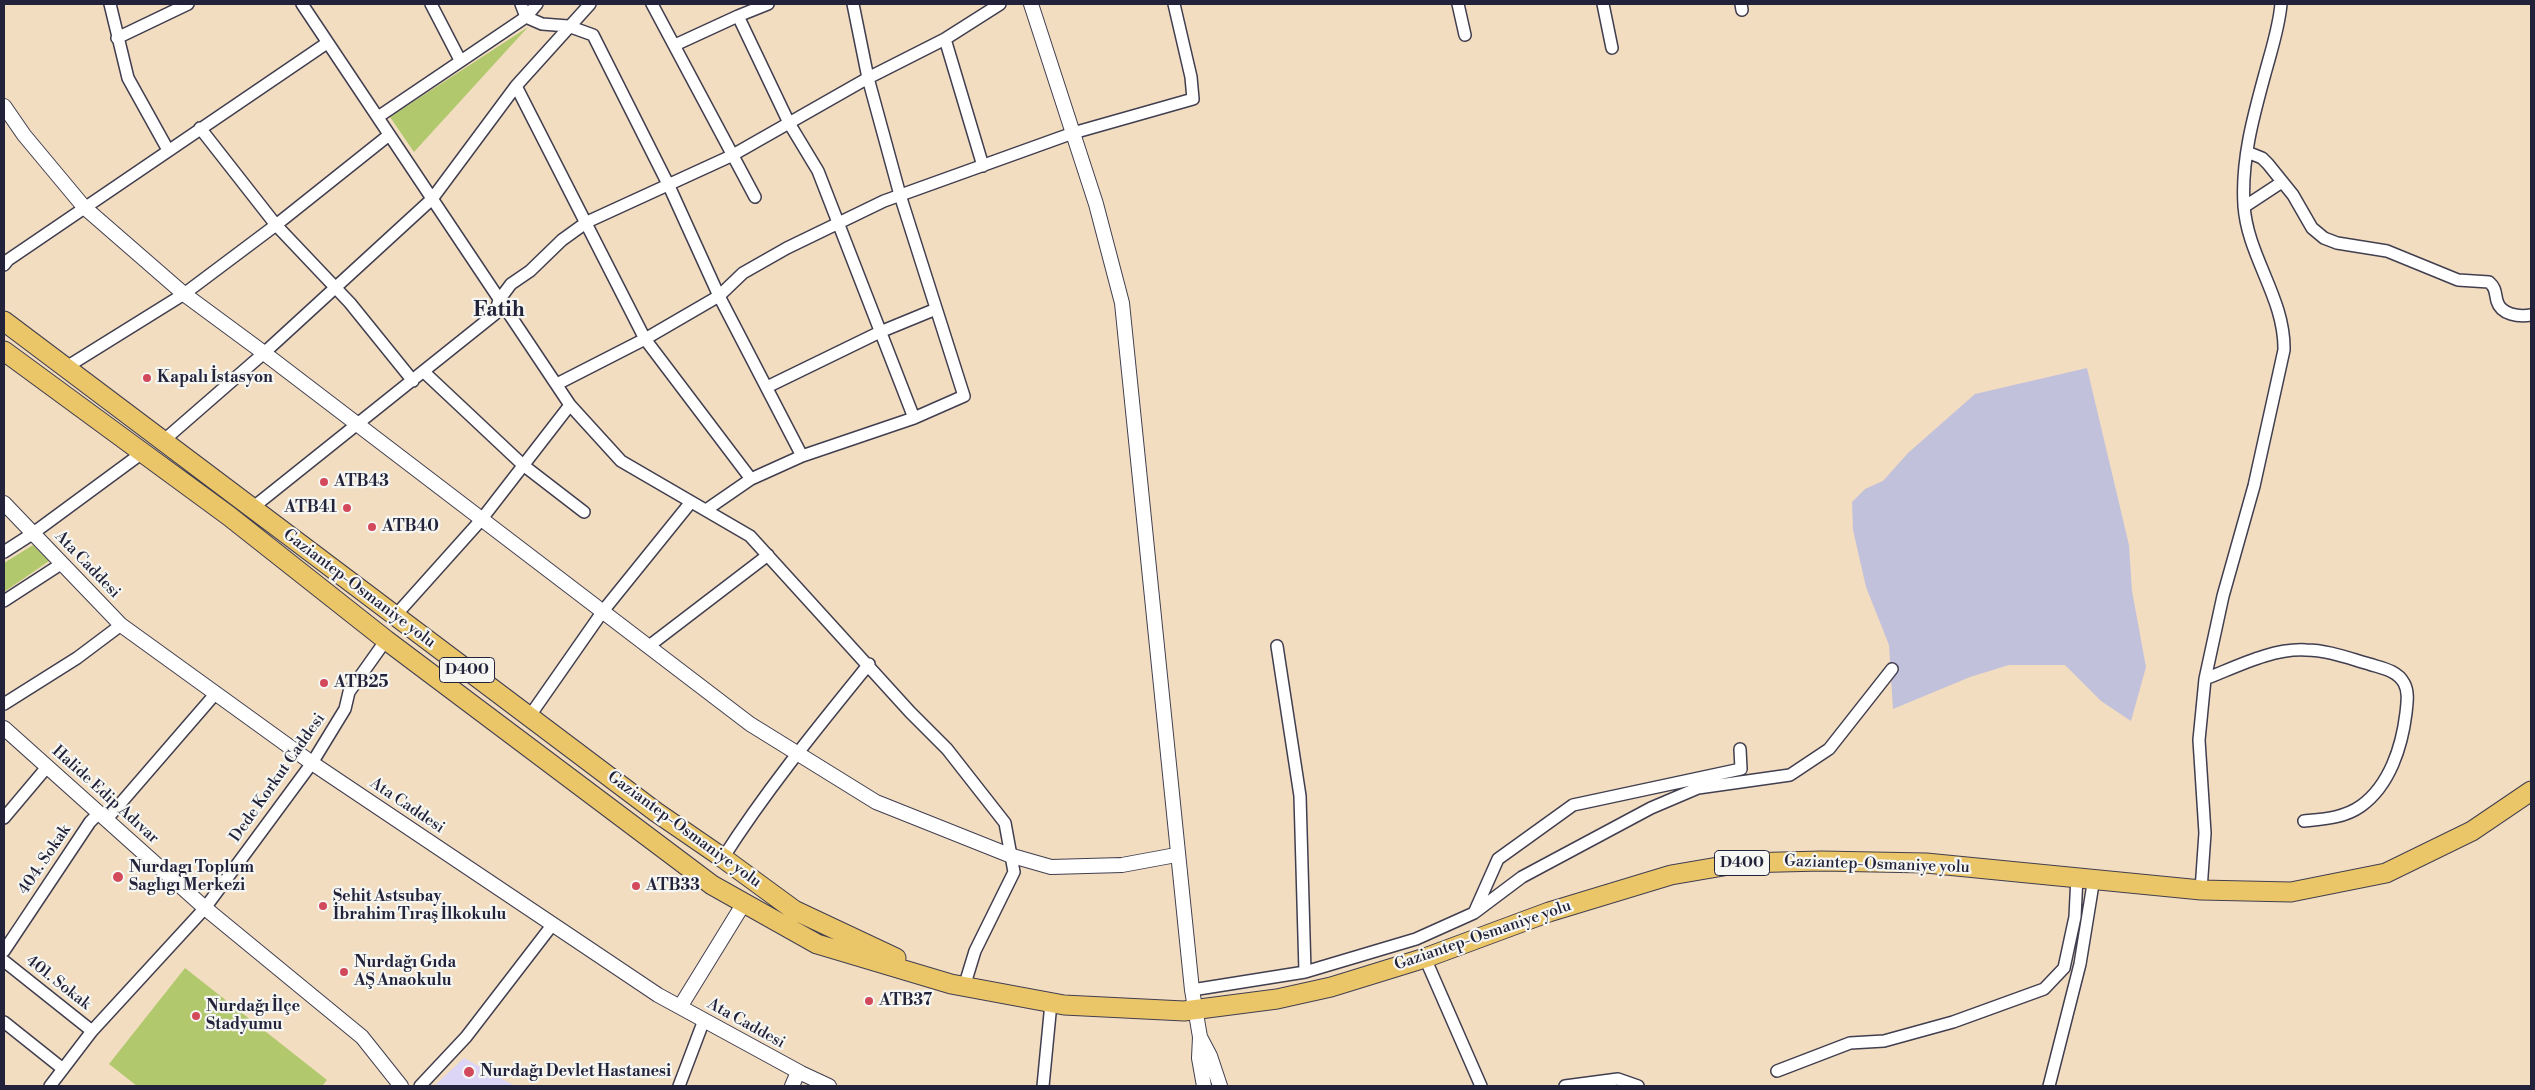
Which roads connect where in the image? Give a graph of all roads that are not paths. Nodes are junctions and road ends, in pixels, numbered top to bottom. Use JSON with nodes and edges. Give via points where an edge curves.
{"nodes":[{"id":1,"x":110,"y":4,"type":"edge"},
{"id":2,"x":188,"y":4,"type":"edge"},
{"id":3,"x":302,"y":4,"type":"edge"},
{"id":4,"x":432,"y":4,"type":"edge"},
{"id":5,"x":521,"y":4,"type":"edge"},
{"id":6,"x":537,"y":4,"type":"edge"},
{"id":7,"x":590,"y":4,"type":"edge"},
{"id":8,"x":652,"y":4,"type":"edge"},
{"id":9,"x":768,"y":4,"type":"edge"},
{"id":10,"x":853,"y":4,"type":"edge"},
{"id":11,"x":1000,"y":4,"type":"edge"},
{"id":12,"x":1031,"y":4,"type":"edge"},
{"id":13,"x":1174,"y":4,"type":"edge"},
{"id":14,"x":1458,"y":4,"type":"edge"},
{"id":15,"x":1602,"y":4,"type":"edge"},
{"id":16,"x":2281,"y":4,"type":"edge"},
{"id":17,"x":738,"y":16,"type":"junction"},
{"id":18,"x":526,"y":17,"type":"junction"},
{"id":19,"x":568,"y":26,"type":"junction"},
{"id":20,"x":1464,"y":35,"type":"dead end"},
{"id":21,"x":117,"y":38,"type":"junction"},
{"id":22,"x":945,"y":39,"type":"junction"},
{"id":23,"x":327,"y":43,"type":"junction"},
{"id":24,"x":675,"y":45,"type":"junction"},
{"id":25,"x":1612,"y":48,"type":"dead end"},
{"id":26,"x":460,"y":60,"type":"junction"},
{"id":27,"x":868,"y":78,"type":"junction"},
{"id":28,"x":516,"y":86,"type":"junction"},
{"id":29,"x":4,"y":106,"type":"edge"},
{"id":30,"x":378,"y":117,"type":"junction"},
{"id":31,"x":790,"y":123,"type":"junction"},
{"id":32,"x":200,"y":128,"type":"junction"},
{"id":33,"x":1073,"y":133,"type":"junction"},
{"id":34,"x":390,"y":135,"type":"junction"},
{"id":35,"x":168,"y":150,"type":"junction"},
{"id":36,"x":2247,"y":152,"type":"junction"},
{"id":37,"x":731,"y":156,"type":"junction"},
{"id":38,"x":983,"y":166,"type":"junction"},
{"id":39,"x":2282,"y":182,"type":"junction"},
{"id":40,"x":669,"y":186,"type":"junction"},
{"id":41,"x":900,"y":195,"type":"junction"},
{"id":42,"x":755,"y":197,"type":"dead end"},
{"id":43,"x":432,"y":199,"type":"junction"},
{"id":44,"x":84,"y":207,"type":"junction"},
{"id":45,"x":2244,"y":207,"type":"junction"},
{"id":46,"x":587,"y":222,"type":"junction"},
{"id":47,"x":838,"y":222,"type":"junction"},
{"id":48,"x":276,"y":225,"type":"junction"},
{"id":49,"x":4,"y":265,"type":"edge"},
{"id":50,"x":335,"y":287,"type":"junction"},
{"id":51,"x":184,"y":294,"type":"junction"},
{"id":52,"x":719,"y":296,"type":"junction"},
{"id":53,"x":499,"y":300,"type":"junction"},
{"id":54,"x":936,"y":309,"type":"junction"},
{"id":55,"x":2531,"y":315,"type":"edge"},
{"id":56,"x":4,"y":321,"type":"edge"},
{"id":57,"x":880,"y":332,"type":"junction"},
{"id":58,"x":645,"y":339,"type":"junction"},
{"id":59,"x":4,"y":351,"type":"edge"},
{"id":60,"x":264,"y":353,"type":"junction"},
{"id":61,"x":64,"y":368,"type":"junction"},
{"id":62,"x":424,"y":372,"type":"junction"},
{"id":63,"x":413,"y":381,"type":"junction"},
{"id":64,"x":557,"y":384,"type":"junction"},
{"id":65,"x":767,"y":387,"type":"junction"},
{"id":66,"x":570,"y":405,"type":"junction"},
{"id":67,"x":914,"y":418,"type":"junction"},
{"id":68,"x":358,"y":425,"type":"junction"},
{"id":69,"x":162,"y":441,"type":"junction"},
{"id":70,"x":142,"y":453,"type":"junction"},
{"id":71,"x":802,"y":456,"type":"junction"},
{"id":72,"x":523,"y":465,"type":"junction"},
{"id":73,"x":751,"y":480,"type":"junction"},
{"id":74,"x":691,"y":502,"type":"junction"},
{"id":75,"x":4,"y":503,"type":"edge"},
{"id":76,"x":251,"y":510,"type":"junction"},
{"id":77,"x":706,"y":510,"type":"junction"},
{"id":78,"x":584,"y":512,"type":"dead end"},
{"id":79,"x":481,"y":520,"type":"junction"},
{"id":80,"x":32,"y":534,"type":"junction"},
{"id":81,"x":4,"y":552,"type":"edge"},
{"id":82,"x":768,"y":555,"type":"junction"},
{"id":83,"x":61,"y":564,"type":"junction"},
{"id":84,"x":4,"y":601,"type":"edge"},
{"id":85,"x":603,"y":611,"type":"junction"},
{"id":86,"x":395,"y":616,"type":"junction"},
{"id":87,"x":121,"y":625,"type":"junction"},
{"id":88,"x":386,"y":640,"type":"junction"},
{"id":89,"x":649,"y":646,"type":"junction"},
{"id":90,"x":1277,"y":646,"type":"dead end"},
{"id":91,"x":869,"y":664,"type":"junction"},
{"id":92,"x":1892,"y":669,"type":"dead end"},
{"id":93,"x":2205,"y":679,"type":"junction"},
{"id":94,"x":216,"y":693,"type":"junction"},
{"id":95,"x":4,"y":704,"type":"edge"},
{"id":96,"x":529,"y":717,"type":"junction"},
{"id":97,"x":4,"y":728,"type":"edge"},
{"id":98,"x":1740,"y":749,"type":"dead end"},
{"id":99,"x":797,"y":752,"type":"junction"},
{"id":100,"x":312,"y":763,"type":"junction"},
{"id":101,"x":47,"y":767,"type":"junction"},
{"id":102,"x":2531,"y":791,"type":"edge"},
{"id":103,"x":103,"y":816,"type":"junction"},
{"id":104,"x":4,"y":818,"type":"edge"},
{"id":105,"x":2304,"y":821,"type":"dead end"},
{"id":106,"x":1009,"y":855,"type":"junction"},
{"id":107,"x":1176,"y":855,"type":"junction"},
{"id":108,"x":723,"y":858,"type":"junction"},
{"id":109,"x":2086,"y":877,"type":"junction"},
{"id":110,"x":2201,"y":890,"type":"junction"},
{"id":111,"x":744,"y":903,"type":"junction"},
{"id":112,"x":205,"y":908,"type":"junction"},
{"id":113,"x":1474,"y":913,"type":"junction"},
{"id":114,"x":553,"y":924,"type":"junction"},
{"id":115,"x":4,"y":951,"type":"edge"},
{"id":116,"x":1425,"y":958,"type":"junction"},
{"id":117,"x":4,"y":961,"type":"edge"},
{"id":118,"x":1305,"y":972,"type":"junction"},
{"id":119,"x":957,"y":985,"type":"junction"},
{"id":120,"x":1192,"y":990,"type":"junction"},
{"id":121,"x":1051,"y":1003,"type":"junction"},
{"id":122,"x":680,"y":1008,"type":"junction"},
{"id":123,"x":1195,"y":1010,"type":"junction"},
{"id":124,"x":704,"y":1020,"type":"junction"},
{"id":125,"x":4,"y":1022,"type":"edge"},
{"id":126,"x":92,"y":1031,"type":"junction"},
{"id":127,"x":1200,"y":1037,"type":"junction"},
{"id":128,"x":62,"y":1069,"type":"junction"},
{"id":129,"x":1777,"y":1071,"type":"dead end"},
{"id":130,"x":798,"y":1072,"type":"junction"},
{"id":131,"x":50,"y":1086,"type":"edge"},
{"id":132,"x":401,"y":1086,"type":"edge"},
{"id":133,"x":420,"y":1086,"type":"edge"},
{"id":134,"x":679,"y":1086,"type":"edge"},
{"id":135,"x":792,"y":1086,"type":"edge"},
{"id":136,"x":829,"y":1086,"type":"edge"},
{"id":137,"x":1043,"y":1086,"type":"edge"},
{"id":138,"x":1204,"y":1086,"type":"edge"},
{"id":139,"x":1220,"y":1086,"type":"edge"},
{"id":140,"x":1481,"y":1086,"type":"edge"},
{"id":141,"x":1564,"y":1086,"type":"edge"},
{"id":142,"x":1638,"y":1086,"type":"edge"},
{"id":143,"x":2049,"y":1086,"type":"edge"}],
"edges":[{"from":1,"to":21,"type":"street"},
{"from":2,"to":21,"type":"street"},
{"from":3,"to":23,"type":"street"},
{"from":4,"to":26,"type":"street"},
{"from":5,"to":18,"type":"street"},
{"from":6,"to":18,"type":"street"},
{"from":7,"to":19,"type":"street"},
{"from":8,"to":24,"type":"street"},
{"from":9,"to":17,"type":"street"},
{"from":10,"to":27,"type":"street"},
{"from":11,"to":22,"type":"street"},
{"from":12,"to":33,"type":"street"},
{"from":13,"to":33,"type":"street","via":[[1193,99]]},
{"from":14,"to":20,"type":"street"},
{"from":15,"to":25,"type":"street"},
{"from":16,"to":36,"type":"street"},
{"from":17,"to":24,"type":"street"},
{"from":17,"to":31,"type":"street"},
{"from":18,"to":19,"type":"street","via":[[542,24]]},
{"from":18,"to":26,"type":"street"},
{"from":19,"to":28,"type":"street"},
{"from":19,"to":40,"type":"street","via":[[592,35]]},
{"from":21,"to":35,"type":"street","via":[[128,78]]},
{"from":22,"to":27,"type":"street"},
{"from":22,"to":38,"type":"street"},
{"from":23,"to":30,"type":"street"},
{"from":23,"to":32,"type":"street"},
{"from":24,"to":37,"type":"street"},
{"from":26,"to":30,"type":"street"},
{"from":27,"to":31,"type":"street"},
{"from":27,"to":41,"type":"street"},
{"from":28,"to":43,"type":"street"},
{"from":28,"to":46,"type":"street"},
{"from":29,"to":44,"type":"street"},
{"from":30,"to":34,"type":"street"},
{"from":31,"to":37,"type":"street"},
{"from":31,"to":47,"type":"street","via":[[818,171]]},
{"from":32,"to":35,"type":"street"},
{"from":32,"to":48,"type":"street"},
{"from":33,"to":38,"type":"street"},
{"from":33,"to":107,"type":"street","via":[[1122,302]]},
{"from":34,"to":43,"type":"street"},
{"from":34,"to":48,"type":"street"},
{"from":35,"to":44,"type":"street"},
{"from":36,"to":39,"type":"street","via":[[2262,158]]},
{"from":36,"to":45,"type":"street"},
{"from":37,"to":40,"type":"street"},
{"from":37,"to":42,"type":"street"},
{"from":38,"to":41,"type":"street"},
{"from":39,"to":45,"type":"street"},
{"from":39,"to":55,"type":"street","via":[[2312,228],[2324,238],[2387,251],[2458,280],[2490,282],[2502,309]]},
{"from":40,"to":46,"type":"street"},
{"from":40,"to":52,"type":"street"},
{"from":41,"to":47,"type":"street"},
{"from":41,"to":54,"type":"street"},
{"from":43,"to":50,"type":"street"},
{"from":43,"to":53,"type":"street"},
{"from":44,"to":49,"type":"street"},
{"from":44,"to":51,"type":"street"},
{"from":45,"to":93,"type":"street","via":[[2254,247],[2277,305],[2284,350],[2254,486],[2223,596]]},
{"from":46,"to":53,"type":"street","via":[[511,284]]},
{"from":46,"to":58,"type":"street"},
{"from":47,"to":52,"type":"street","via":[[743,273]]},
{"from":47,"to":57,"type":"street"},
{"from":48,"to":50,"type":"street"},
{"from":48,"to":51,"type":"street"},
{"from":50,"to":60,"type":"street"},
{"from":50,"to":63,"type":"street"},
{"from":51,"to":60,"type":"street"},
{"from":51,"to":61,"type":"street"},
{"from":52,"to":58,"type":"street"},
{"from":52,"to":65,"type":"street"},
{"from":53,"to":62,"type":"street","via":[[496,314]]},
{"from":53,"to":64,"type":"street"},
{"from":54,"to":57,"type":"street"},
{"from":54,"to":67,"type":"street","via":[[964,396]]},
{"from":56,"to":61,"type":"highway","name":"Gaziantep-Osmaniye yolu","number":"D400"},
{"from":57,"to":65,"type":"street"},
{"from":57,"to":67,"type":"street"},
{"from":58,"to":64,"type":"street"},
{"from":58,"to":73,"type":"street"},
{"from":59,"to":70,"type":"highway","name":"Gaziantep-Osmaniye yolu","number":"D400"},
{"from":60,"to":68,"type":"street"},
{"from":60,"to":69,"type":"street"},
{"from":61,"to":69,"type":"highway","name":"Gaziantep-Osmaniye yolu","number":"D400"},
{"from":62,"to":63,"type":"street"},
{"from":62,"to":72,"type":"street"},
{"from":63,"to":68,"type":"street"},
{"from":64,"to":66,"type":"street"},
{"from":65,"to":71,"type":"street"},
{"from":66,"to":72,"type":"street"},
{"from":66,"to":74,"type":"street","via":[[621,461]]},
{"from":67,"to":71,"type":"street"},
{"from":68,"to":76,"type":"street"},
{"from":68,"to":79,"type":"street"},
{"from":69,"to":76,"type":"highway","name":"Gaziantep-Osmaniye yolu","number":"D400"},
{"from":70,"to":80,"type":"street"},
{"from":70,"to":88,"type":"highway","name":"Gaziantep-Osmaniye yolu","number":"D400","via":[[229,516]]},
{"from":71,"to":73,"type":"street"},
{"from":72,"to":78,"type":"street"},
{"from":72,"to":79,"type":"street"},
{"from":73,"to":77,"type":"street"},
{"from":74,"to":77,"type":"street"},
{"from":74,"to":85,"type":"street"},
{"from":75,"to":80,"type":"street","name":"Ata Caddesi"},
{"from":76,"to":86,"type":"highway","name":"Gaziantep-Osmaniye yolu","number":"D400"},
{"from":77,"to":82,"type":"street","via":[[750,536]]},
{"from":79,"to":85,"type":"street"},
{"from":79,"to":86,"type":"street"},
{"from":80,"to":81,"type":"street"},
{"from":80,"to":83,"type":"street","name":"Ata Caddesi"},
{"from":82,"to":89,"type":"street"},
{"from":82,"to":91,"type":"street"},
{"from":83,"to":84,"type":"street"},
{"from":83,"to":87,"type":"street","name":"Ata Caddesi"},
{"from":85,"to":89,"type":"street"},
{"from":85,"to":96,"type":"street"},
{"from":86,"to":96,"type":"highway","name":"Gaziantep-Osmaniye yolu","number":"D400"},
{"from":87,"to":94,"type":"street","name":"Ata Caddesi"},
{"from":87,"to":95,"type":"street","via":[[77,658]]},
{"from":88,"to":100,"type":"street","name":"Dede Korkut Caddesi","via":[[349,692],[345,709]]},
{"from":88,"to":111,"type":"highway","name":"Gaziantep-Osmaniye yolu","number":"D400","via":[[712,885]]},
{"from":89,"to":99,"type":"street","via":[[750,724]]},
{"from":90,"to":118,"type":"street","via":[[1300,796]]},
{"from":91,"to":99,"type":"street"},
{"from":91,"to":106,"type":"street","via":[[947,749],[1005,823]]},
{"from":92,"to":113,"type":"street","via":[[1829,749],[1790,775],[1698,788],[1651,808],[1522,877]]},
{"from":93,"to":105,"type":"street","via":[[2276,653],[2305,650],[2323,651],[2390,671],[2404,682],[2408,700],[2402,742],[2393,765],[2376,791],[2347,814]]},
{"from":93,"to":110,"type":"street","via":[[2200,740],[2205,833]]},
{"from":94,"to":100,"type":"street","name":"Ata Caddesi"},
{"from":94,"to":103,"type":"street","name":"404. Sokak"},
{"from":96,"to":108,"type":"highway","name":"Gaziantep-Osmaniye yolu","number":"D400"},
{"from":97,"to":101,"type":"street","name":"Halide Edip Adıvar"},
{"from":98,"to":113,"type":"street","via":[[1741,770],[1573,805],[1498,859]]},
{"from":99,"to":106,"type":"street","via":[[876,802]]},
{"from":99,"to":108,"type":"street","via":[[752,812]]},
{"from":100,"to":112,"type":"street","name":"Dede Korkut Caddesi"},
{"from":100,"to":114,"type":"street","name":"Ata Caddesi"},
{"from":101,"to":103,"type":"street","name":"Halide Edip Adıvar"},
{"from":101,"to":104,"type":"street"},
{"from":102,"to":110,"type":"highway","name":"Gaziantep-Osmaniye yolu","number":"D400","via":[[2472,831],[2386,873],[2291,892]]},
{"from":103,"to":112,"type":"street","name":"Halide Edip Adıvar"},
{"from":103,"to":115,"type":"street","name":"404. Sokak","via":[[90,822]]},
{"from":106,"to":107,"type":"street","via":[[1052,867],[1072,868],[1122,866]]},
{"from":106,"to":119,"type":"street","via":[[1014,872]]},
{"from":107,"to":120,"type":"street"},
{"from":108,"to":119,"type":"highway","name":"Gaziantep-Osmaniye yolu","number":"D400","via":[[794,910]]},
{"from":109,"to":110,"type":"highway","name":"Gaziantep-Osmaniye yolu","number":"D400"},
{"from":109,"to":116,"type":"highway","name":"Gaziantep-Osmaniye yolu","number":"D400","via":[[1926,863],[1741,863],[1671,874],[1550,912]]},
{"from":109,"to":129,"type":"street","via":[[2064,968],[2044,989],[1953,1022],[1884,1041],[1850,1043]]},
{"from":109,"to":143,"type":"street","via":[[2080,964]]},
{"from":111,"to":119,"type":"highway","name":"Gaziantep-Osmaniye yolu","number":"D400","via":[[817,944]]},
{"from":111,"to":122,"type":"street"},
{"from":112,"to":126,"type":"street","name":"Dede Korkut Caddesi"},
{"from":112,"to":132,"type":"street","name":"Halide Edip Adıvar","via":[[362,1037]]},
{"from":113,"to":118,"type":"street","via":[[1416,939]]},
{"from":114,"to":122,"type":"street","name":"Ata Caddesi"},
{"from":114,"to":133,"type":"street","via":[[466,1037]]},
{"from":116,"to":123,"type":"highway","name":"Gaziantep-Osmaniye yolu","number":"D400","via":[[1304,993]]},
{"from":116,"to":140,"type":"street"},
{"from":117,"to":126,"type":"street","name":"401. Sokak"},
{"from":118,"to":120,"type":"street"},
{"from":119,"to":121,"type":"highway","name":"Gaziantep-Osmaniye yolu","number":"D400"},
{"from":120,"to":123,"type":"street"},
{"from":121,"to":123,"type":"highway","name":"Gaziantep-Osmaniye yolu","number":"D400"},
{"from":121,"to":137,"type":"street"},
{"from":122,"to":124,"type":"street","name":"Ata Caddesi"},
{"from":123,"to":127,"type":"street"},
{"from":124,"to":130,"type":"street","name":"Ata Caddesi"},
{"from":124,"to":134,"type":"street"},
{"from":125,"to":128,"type":"street"},
{"from":126,"to":128,"type":"street","name":"Dede Korkut Caddesi"},
{"from":127,"to":138,"type":"street","via":[[1199,1058]]},
{"from":127,"to":139,"type":"street"},
{"from":128,"to":131,"type":"street","name":"Dede Korkut Caddesi"},
{"from":130,"to":135,"type":"street"},
{"from":130,"to":136,"type":"street","name":"Ata Caddesi"},
{"from":141,"to":142,"type":"street","via":[[1618,1079]]}]}
